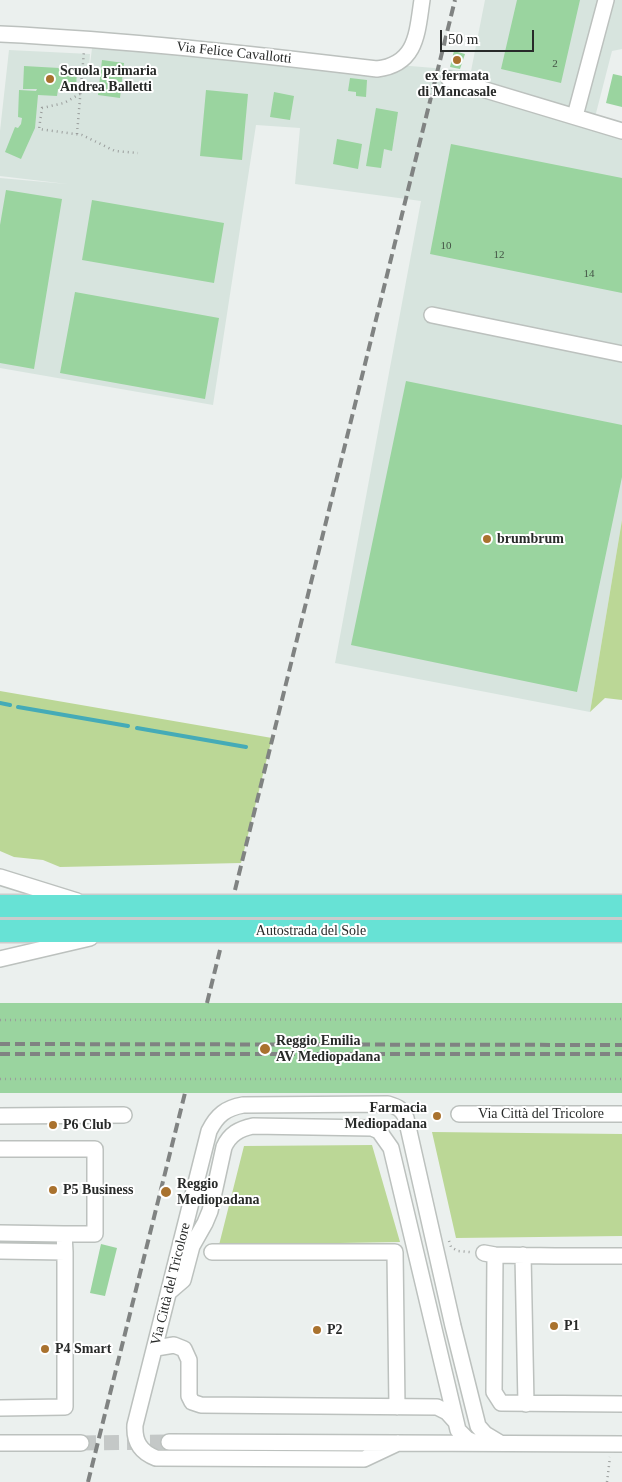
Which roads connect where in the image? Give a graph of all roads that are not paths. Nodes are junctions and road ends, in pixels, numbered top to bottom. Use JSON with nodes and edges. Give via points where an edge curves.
{"nodes":[{"id":1,"x":422,"y":0,"type":"edge"},
{"id":2,"x":606,"y":0,"type":"edge"},
{"id":3,"x":0,"y":34,"type":"edge"},
{"id":4,"x":449,"y":79,"type":"dead end"},
{"id":5,"x":575,"y":116,"type":"junction"},
{"id":6,"x":622,"y":131,"type":"edge"},
{"id":7,"x":432,"y":314,"type":"dead end"},
{"id":8,"x":622,"y":354,"type":"edge"},
{"id":9,"x":0,"y":877,"type":"edge"},
{"id":10,"x":0,"y":906,"type":"edge"},
{"id":11,"x":93,"y":906,"type":"junction"},
{"id":12,"x":622,"y":906,"type":"edge"},
{"id":13,"x":0,"y":931,"type":"edge"},
{"id":14,"x":123,"y":931,"type":"junction"},
{"id":15,"x":622,"y":931,"type":"edge"},
{"id":16,"x":0,"y":958,"type":"edge"},
{"id":17,"x":460,"y":1114,"type":"dead end"},
{"id":18,"x":622,"y":1114,"type":"edge"},
{"id":19,"x":124,"y":1115,"type":"dead end"},
{"id":20,"x":0,"y":1116,"type":"edge"},
{"id":21,"x":0,"y":1149,"type":"edge"},
{"id":22,"x":0,"y":1233,"type":"edge"},
{"id":23,"x":64,"y":1234,"type":"junction"},
{"id":24,"x":0,"y":1251,"type":"edge"},
{"id":25,"x":65,"y":1252,"type":"junction"},
{"id":26,"x":212,"y":1252,"type":"dead end"},
{"id":27,"x":523,"y":1256,"type":"junction"},
{"id":28,"x":622,"y":1256,"type":"edge"},
{"id":29,"x":169,"y":1292,"type":"junction"},
{"id":30,"x":156,"y":1348,"type":"junction"},
{"id":31,"x":526,"y":1404,"type":"junction"},
{"id":32,"x":622,"y":1404,"type":"edge"},
{"id":33,"x":397,"y":1406,"type":"junction"},
{"id":34,"x":0,"y":1408,"type":"edge"},
{"id":35,"x":456,"y":1422,"type":"junction"},
{"id":36,"x":169,"y":1442,"type":"tunnel mouth"},
{"id":37,"x":82,"y":1443,"type":"tunnel mouth"},
{"id":38,"x":398,"y":1443,"type":"junction"},
{"id":39,"x":476,"y":1443,"type":"junction"},
{"id":40,"x":500,"y":1443,"type":"junction"},
{"id":41,"x":0,"y":1444,"type":"edge"},
{"id":42,"x":617,"y":1444,"type":"edge"}],
"edges":[{"from":1,"to":3,"type":"street","name":"Via Felice Cavallotti","via":[[416,35],[407,56],[394,65],[377,69],[84,39]]},
{"from":2,"to":5,"type":"street"},
{"from":4,"to":5,"type":"street"},
{"from":5,"to":6,"type":"street"},
{"from":7,"to":8,"type":"street"},
{"from":9,"to":11,"type":"street"},
{"from":10,"to":11,"type":"highway","name":"Autostrada del Sole"},
{"from":11,"to":12,"type":"highway","name":"Autostrada del Sole"},
{"from":13,"to":14,"type":"highway","name":"Autostrada del Sole"},
{"from":14,"to":15,"type":"highway","name":"Autostrada del Sole"},
{"from":14,"to":16,"type":"street"},
{"from":17,"to":18,"type":"street","name":"Via Città del Tricolore"},
{"from":19,"to":20,"type":"street"},
{"from":21,"to":23,"type":"street","via":[[95,1149],[95,1234]]},
{"from":22,"to":23,"type":"street"},
{"from":23,"to":25,"type":"street"},
{"from":24,"to":25,"type":"street"},
{"from":25,"to":34,"type":"street","via":[[65,1407]]},
{"from":26,"to":33,"type":"street","via":[[395,1252]]},
{"from":27,"to":28,"type":"street"},
{"from":27,"to":31,"type":"street"},
{"from":27,"to":31,"type":"street","via":[[489,1254],[494,1392],[501,1402]]},
{"from":29,"to":30,"type":"street","name":"Via Città del Tricolore"},
{"from":29,"to":35,"type":"street","via":[[183,1280],[192,1246],[210,1211],[224,1147],[234,1133],[253,1126],[372,1128],[380,1131],[391,1148]]},
{"from":29,"to":40,"type":"street","name":"Via Città del Tricolore","via":[[209,1130],[223,1112],[243,1105],[397,1106],[406,1118],[478,1426]]},
{"from":30,"to":33,"type":"street","via":[[174,1345],[184,1349],[189,1360],[189,1396],[192,1402],[201,1405]]},
{"from":30,"to":38,"type":"street","name":"Via Città del Tricolore","via":[[135,1425],[135,1438],[148,1455],[164,1458],[364,1459]]},
{"from":31,"to":32,"type":"street"},
{"from":33,"to":35,"type":"street","via":[[437,1407]]},
{"from":35,"to":39,"type":"street","via":[[462,1435]]},
{"from":36,"to":38,"type":"street"},
{"from":37,"to":41,"type":"street"},
{"from":38,"to":39,"type":"street","name":"Via Città del Tricolore"},
{"from":39,"to":40,"type":"street","name":"Via Città del Tricolore"},
{"from":40,"to":42,"type":"street","name":"Via Città del Tricolore"}]}
